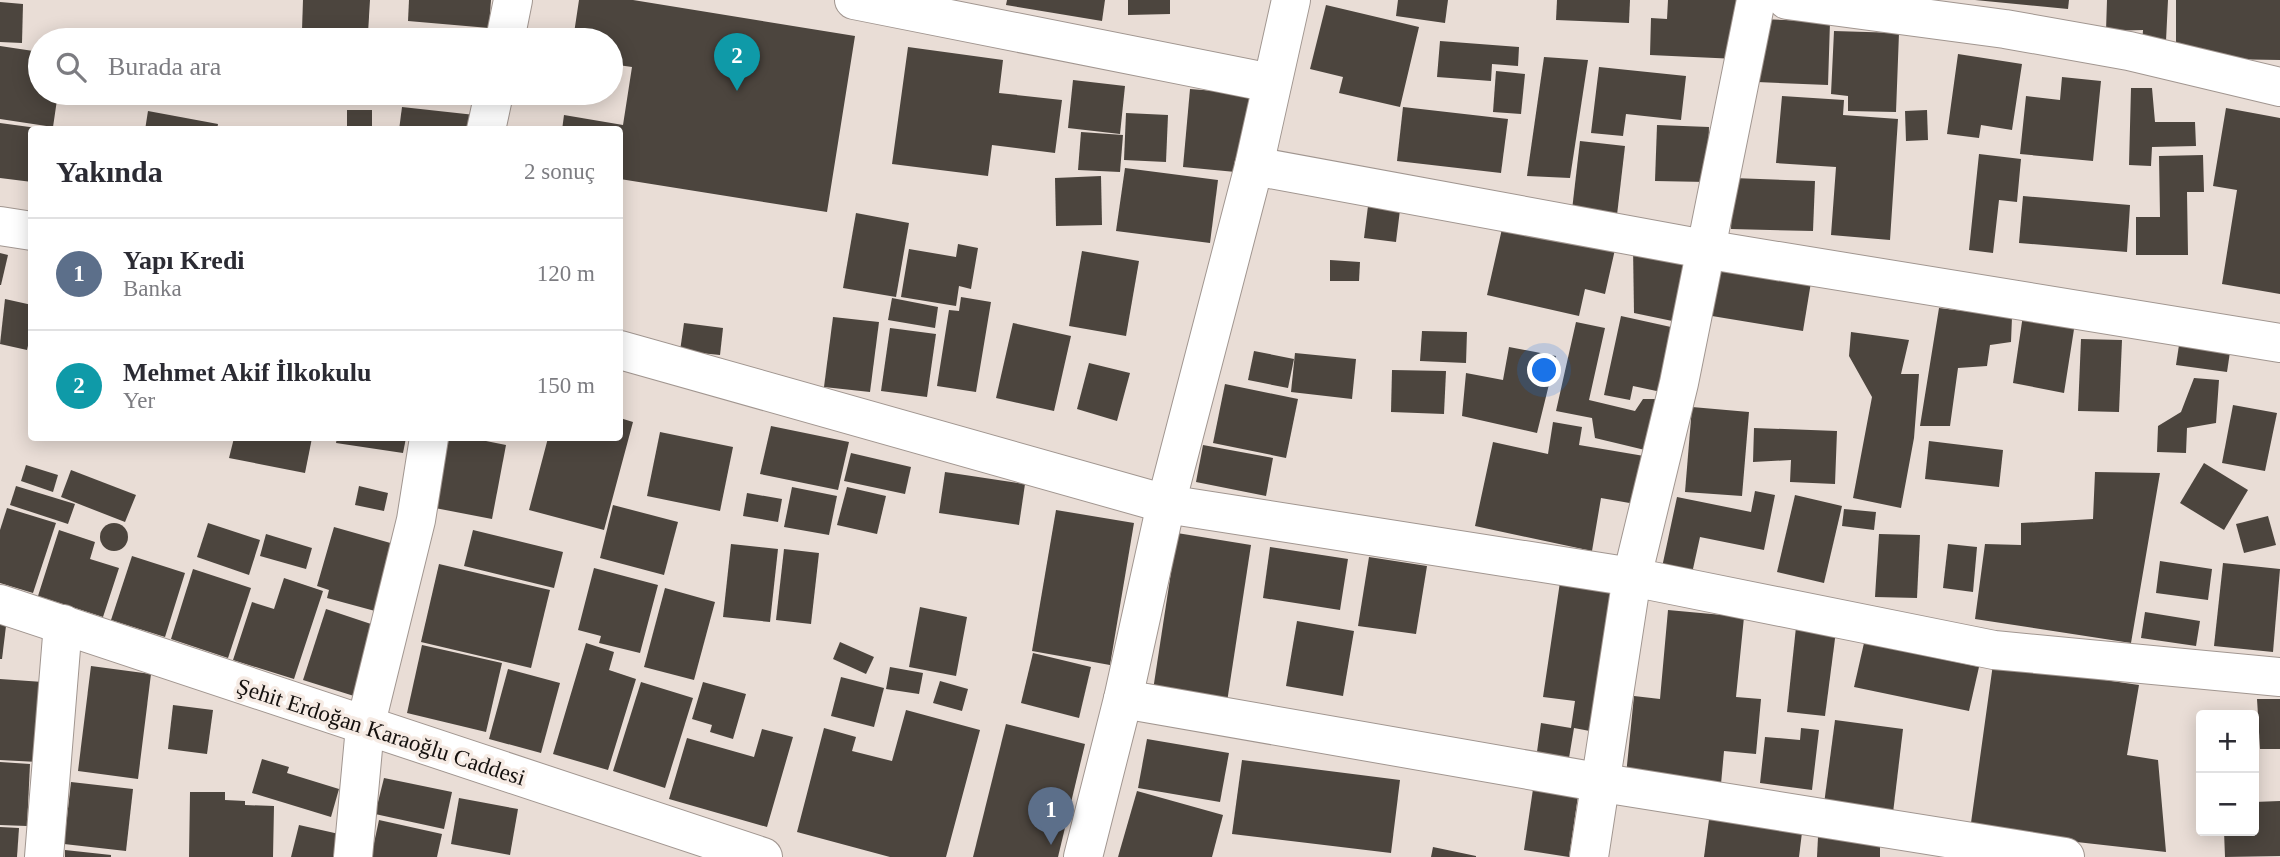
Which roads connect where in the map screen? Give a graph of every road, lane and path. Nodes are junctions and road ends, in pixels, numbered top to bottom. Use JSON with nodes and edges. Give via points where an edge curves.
{"nodes":[{"id":1,"x":513,"y":0,"type":"edge"},
{"id":2,"x":853,"y":0,"type":"edge"},
{"id":3,"x":1292,"y":0,"type":"edge"},
{"id":4,"x":1756,"y":0,"type":"edge"},
{"id":5,"x":1787,"y":0,"type":"edge"},
{"id":6,"x":507,"y":28,"type":"edge"},
{"id":7,"x":1271,"y":83,"type":"junction"},
{"id":8,"x":2280,"y":87,"type":"edge"},
{"id":9,"x":491,"y":105,"type":"edge"},
{"id":10,"x":487,"y":126,"type":"edge"},
{"id":11,"x":1254,"y":166,"type":"junction"},
{"id":12,"x":0,"y":226,"type":"edge"},
{"id":13,"x":28,"y":231,"type":"edge"},
{"id":14,"x":1704,"y":249,"type":"junction"},
{"id":15,"x":2280,"y":343,"type":"edge"},
{"id":16,"x":623,"y":351,"type":"edge"},
{"id":17,"x":429,"y":441,"type":"edge"},
{"id":18,"x":1166,"y":505,"type":"junction"},
{"id":19,"x":1632,"y":577,"type":"junction"},
{"id":20,"x":0,"y":604,"type":"edge"},
{"id":21,"x":63,"y":624,"type":"junction"},
{"id":22,"x":2280,"y":677,"type":"edge"},
{"id":23,"x":1123,"y":699,"type":"junction"},
{"id":24,"x":365,"y":727,"type":"junction"},
{"id":25,"x":1603,"y":783,"type":"junction"},
{"id":26,"x":727,"y":851,"type":"edge"},
{"id":27,"x":44,"y":857,"type":"edge"},
{"id":28,"x":353,"y":857,"type":"edge"},
{"id":29,"x":763,"y":857,"type":"edge"},
{"id":30,"x":1083,"y":857,"type":"edge"},
{"id":31,"x":1589,"y":857,"type":"edge"},
{"id":32,"x":2065,"y":857,"type":"edge"}],
"edges":[{"from":1,"to":6,"type":"street"},
{"from":2,"to":7,"type":"street"},
{"from":3,"to":7,"type":"street"},
{"from":4,"to":14,"type":"street"},
{"from":5,"to":8,"type":"street","via":[[2005,29],[2129,51]]},
{"from":7,"to":11,"type":"street"},
{"from":9,"to":10,"type":"street"},
{"from":11,"to":14,"type":"street"},
{"from":11,"to":18,"type":"street"},
{"from":12,"to":13,"type":"street"},
{"from":14,"to":15,"type":"street"},
{"from":14,"to":19,"type":"street","via":[[1679,383]]},
{"from":16,"to":18,"type":"street"},
{"from":17,"to":24,"type":"street","via":[[416,520]]},
{"from":18,"to":19,"type":"street"},
{"from":18,"to":23,"type":"street"},
{"from":19,"to":22,"type":"street","via":[[1994,650]]},
{"from":19,"to":25,"type":"street"},
{"from":20,"to":21,"type":"street","name":"Şehit Erdoğan Karaoğlu Caddesi"},
{"from":21,"to":24,"type":"street","name":"Şehit Erdoğan Karaoğlu Caddesi"},
{"from":21,"to":27,"type":"street"},
{"from":23,"to":25,"type":"street"},
{"from":23,"to":30,"type":"street"},
{"from":24,"to":26,"type":"street","name":"Şehit Erdoğan Karaoğlu Caddesi"},
{"from":24,"to":28,"type":"street"},
{"from":25,"to":31,"type":"street"},
{"from":25,"to":32,"type":"street"},
{"from":26,"to":29,"type":"street","name":"Şehit Erdoğan Karaoğlu Caddesi"}]}
